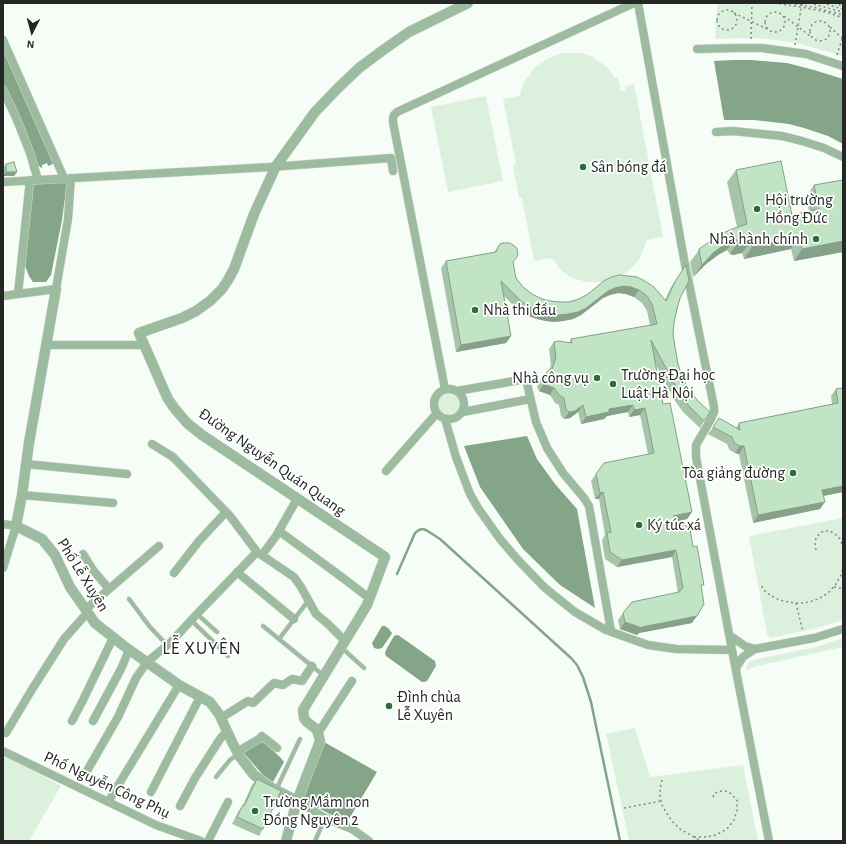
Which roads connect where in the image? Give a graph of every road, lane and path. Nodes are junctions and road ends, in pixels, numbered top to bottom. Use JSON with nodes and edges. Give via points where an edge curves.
{"nodes":[{"id":1,"x":468,"y":3,"type":"edge"},
{"id":2,"x":634,"y":3,"type":"edge"},
{"id":3,"x":638,"y":3,"type":"edge"},
{"id":4,"x":752,"y":3,"type":"edge"},
{"id":5,"x":774,"y":3,"type":"edge"},
{"id":6,"x":790,"y":3,"type":"edge"},
{"id":7,"x":809,"y":3,"type":"edge"},
{"id":8,"x":822,"y":3,"type":"edge"},
{"id":9,"x":834,"y":3,"type":"edge"},
{"id":10,"x":843,"y":4,"type":"edge"},
{"id":11,"x":802,"y":5,"type":"edge"},
{"id":12,"x":843,"y":10,"type":"edge"},
{"id":13,"x":733,"y":12,"type":"junction"},
{"id":14,"x":783,"y":15,"type":"junction"},
{"id":15,"x":843,"y":16,"type":"edge"},
{"id":16,"x":751,"y":21,"type":"junction"},
{"id":17,"x":828,"y":24,"type":"junction"},
{"id":18,"x":798,"y":26,"type":"junction"},
{"id":19,"x":768,"y":30,"type":"junction"},
{"id":20,"x":843,"y":36,"type":"edge"},
{"id":21,"x":811,"y":37,"type":"junction"},
{"id":22,"x":843,"y":39,"type":"edge"},
{"id":23,"x":3,"y":40,"type":"edge"},
{"id":24,"x":751,"y":40,"type":"dead end"},
{"id":25,"x":795,"y":45,"type":"dead end"},
{"id":26,"x":697,"y":49,"type":"dead end"},
{"id":27,"x":836,"y":56,"type":"dead end"},
{"id":28,"x":843,"y":66,"type":"edge"},
{"id":29,"x":3,"y":90,"type":"edge"},
{"id":30,"x":716,"y":132,"type":"dead end"},
{"id":31,"x":843,"y":157,"type":"edge"},
{"id":32,"x":276,"y":166,"type":"junction"},
{"id":33,"x":393,"y":171,"type":"dead end"},
{"id":34,"x":67,"y":178,"type":"junction"},
{"id":35,"x":34,"y":180,"type":"junction"},
{"id":36,"x":3,"y":182,"type":"edge"},
{"id":37,"x":56,"y":289,"type":"junction"},
{"id":38,"x":18,"y":294,"type":"junction"},
{"id":39,"x":3,"y":296,"type":"edge"},
{"id":40,"x":46,"y":345,"type":"junction"},
{"id":41,"x":144,"y":345,"type":"junction"},
{"id":42,"x":446,"y":389,"type":"junction"},
{"id":43,"x":457,"y":391,"type":"junction"},
{"id":44,"x":530,"y":399,"type":"junction"},
{"id":45,"x":463,"y":412,"type":"junction"},
{"id":46,"x":437,"y":413,"type":"junction"},
{"id":47,"x":445,"y":419,"type":"junction"},
{"id":48,"x":152,"y":444,"type":"dead end"},
{"id":49,"x":26,"y":464,"type":"junction"},
{"id":50,"x":386,"y":471,"type":"dead end"},
{"id":51,"x":127,"y":474,"type":"dead end"},
{"id":52,"x":22,"y":495,"type":"junction"},
{"id":53,"x":297,"y":499,"type":"junction"},
{"id":54,"x":113,"y":504,"type":"dead end"},
{"id":55,"x":226,"y":512,"type":"junction"},
{"id":56,"x":3,"y":524,"type":"edge"},
{"id":57,"x":16,"y":526,"type":"junction"},
{"id":58,"x":279,"y":531,"type":"junction"},
{"id":59,"x":159,"y":546,"type":"dead end"},
{"id":60,"x":843,"y":547,"type":"edge"},
{"id":61,"x":816,"y":550,"type":"dead end"},
{"id":62,"x":260,"y":553,"type":"junction"},
{"id":63,"x":83,"y":554,"type":"dead end"},
{"id":64,"x":3,"y":568,"type":"edge"},
{"id":65,"x":843,"y":568,"type":"edge"},
{"id":66,"x":237,"y":572,"type":"junction"},
{"id":67,"x":174,"y":573,"type":"dead end"},
{"id":68,"x":762,"y":586,"type":"dead end"},
{"id":69,"x":834,"y":587,"type":"junction"},
{"id":70,"x":109,"y":589,"type":"junction"},
{"id":71,"x":843,"y":589,"type":"edge"},
{"id":72,"x":369,"y":598,"type":"junction"},
{"id":73,"x":128,"y":599,"type":"dead end"},
{"id":74,"x":308,"y":601,"type":"junction"},
{"id":75,"x":796,"y":603,"type":"junction"},
{"id":76,"x":87,"y":611,"type":"junction"},
{"id":77,"x":197,"y":614,"type":"junction"},
{"id":78,"x":294,"y":619,"type":"junction"},
{"id":79,"x":191,"y":620,"type":"junction"},
{"id":80,"x":263,"y":626,"type":"dead end"},
{"id":81,"x":843,"y":629,"type":"edge"},
{"id":82,"x":611,"y":631,"type":"junction"},
{"id":83,"x":217,"y":632,"type":"dead end"},
{"id":84,"x":803,"y":634,"type":"dead end"},
{"id":85,"x":729,"y":635,"type":"junction"},
{"id":86,"x":113,"y":638,"type":"junction"},
{"id":87,"x":279,"y":639,"type":"junction"},
{"id":88,"x":343,"y":644,"type":"junction"},
{"id":89,"x":167,"y":645,"type":"junction"},
{"id":90,"x":755,"y":649,"type":"junction"},
{"id":91,"x":129,"y":650,"type":"junction"},
{"id":92,"x":732,"y":650,"type":"junction"},
{"id":93,"x":228,"y":656,"type":"dead end"},
{"id":94,"x":147,"y":662,"type":"junction"},
{"id":95,"x":312,"y":666,"type":"junction"},
{"id":96,"x":364,"y":668,"type":"dead end"},
{"id":97,"x":736,"y":670,"type":"junction"},
{"id":98,"x":324,"y":675,"type":"junction"},
{"id":99,"x":352,"y":681,"type":"dead end"},
{"id":100,"x":179,"y":685,"type":"junction"},
{"id":101,"x":200,"y":697,"type":"junction"},
{"id":102,"x":221,"y":718,"type":"junction"},
{"id":103,"x":72,"y":720,"type":"dead end"},
{"id":104,"x":93,"y":721,"type":"dead end"},
{"id":105,"x":227,"y":731,"type":"junction"},
{"id":106,"x":6,"y":733,"type":"dead end"},
{"id":107,"x":318,"y":733,"type":"junction"},
{"id":108,"x":300,"y":739,"type":"dead end"},
{"id":109,"x":277,"y":748,"type":"dead end"},
{"id":110,"x":3,"y":751,"type":"edge"},
{"id":111,"x":238,"y":753,"type":"junction"},
{"id":112,"x":84,"y":776,"type":"dead end"},
{"id":113,"x":216,"y":777,"type":"dead end"},
{"id":114,"x":662,"y":780,"type":"dead end"},
{"id":115,"x":276,"y":790,"type":"junction"},
{"id":116,"x":151,"y":792,"type":"dead end"},
{"id":117,"x":712,"y":799,"type":"dead end"},
{"id":118,"x":296,"y":801,"type":"junction"},
{"id":119,"x":661,"y":801,"type":"junction"},
{"id":120,"x":108,"y":802,"type":"junction"},
{"id":121,"x":228,"y":802,"type":"dead end"},
{"id":122,"x":180,"y":806,"type":"dead end"},
{"id":123,"x":624,"y":808,"type":"dead end"},
{"id":124,"x":325,"y":818,"type":"junction"},
{"id":125,"x":694,"y":837,"type":"junction"},
{"id":126,"x":201,"y":841,"type":"edge"},
{"id":127,"x":208,"y":841,"type":"edge"},
{"id":128,"x":286,"y":841,"type":"edge"},
{"id":129,"x":315,"y":841,"type":"edge"},
{"id":130,"x":369,"y":841,"type":"edge"},
{"id":131,"x":701,"y":841,"type":"edge"},
{"id":132,"x":769,"y":841,"type":"edge"}],
"edges":[{"from":1,"to":32,"type":"street","via":[[409,32],[359,68],[316,112]]},
{"from":2,"to":42,"type":"street","via":[[394,115],[393,122]]},
{"from":3,"to":85,"type":"street","via":[[684,259],[714,407],[711,419],[696,445],[696,457]]},
{"from":4,"to":16,"type":"path"},
{"from":5,"to":11,"type":"path"},
{"from":6,"to":11,"type":"path"},
{"from":7,"to":12,"type":"path"},
{"from":8,"to":12,"type":"path"},
{"from":9,"to":10,"type":"path"},
{"from":11,"to":15,"type":"path"},
{"from":11,"to":18,"type":"path"},
{"from":13,"to":13,"type":"path","via":[[726,10],[719,14],[716,22],[721,29],[730,30],[736,25],[737,18]]},
{"from":13,"to":16,"type":"path"},
{"from":14,"to":18,"type":"path"},
{"from":14,"to":19,"type":"path","via":[[785,22],[781,30]]},
{"from":14,"to":19,"type":"path","via":[[776,12],[768,14],[765,18]]},
{"from":16,"to":19,"type":"path"},
{"from":16,"to":24,"type":"path"},
{"from":17,"to":21,"type":"path","via":[[814,22],[810,30]]},
{"from":17,"to":21,"type":"path","via":[[830,31],[825,40],[818,41]]},
{"from":17,"to":22,"type":"path"},
{"from":18,"to":21,"type":"path"},
{"from":18,"to":25,"type":"path"},
{"from":20,"to":22,"type":"path"},
{"from":22,"to":27,"type":"path"},
{"from":23,"to":34,"type":"street"},
{"from":26,"to":28,"type":"street","via":[[762,48],[806,54]]},
{"from":29,"to":35,"type":"street","via":[[30,154]]},
{"from":30,"to":31,"type":"street","via":[[733,131],[782,136],[824,148]]},
{"from":32,"to":33,"type":"street","via":[[391,158]]},
{"from":32,"to":34,"type":"street"},
{"from":32,"to":41,"type":"street","via":[[254,214],[234,269],[222,290],[196,311],[139,333]]},
{"from":34,"to":35,"type":"street"},
{"from":34,"to":37,"type":"street","via":[[68,219]]},
{"from":35,"to":36,"type":"street"},
{"from":35,"to":38,"type":"street"},
{"from":37,"to":38,"type":"street"},
{"from":37,"to":40,"type":"street"},
{"from":38,"to":39,"type":"street"},
{"from":40,"to":41,"type":"street"},
{"from":40,"to":49,"type":"street"},
{"from":41,"to":53,"type":"street","name":"Đường Nguyễn Quán Quang","via":[[168,399],[187,423]]},
{"from":42,"to":43,"type":"street"},
{"from":42,"to":46,"type":"street","via":[[439,392],[435,400]]},
{"from":43,"to":44,"type":"street","via":[[525,377]]},
{"from":43,"to":45,"type":"street","via":[[464,399]]},
{"from":44,"to":45,"type":"street"},
{"from":44,"to":82,"type":"street","via":[[547,448],[589,506]]},
{"from":45,"to":47,"type":"street","via":[[454,418]]},
{"from":46,"to":47,"type":"street"},
{"from":46,"to":50,"type":"street"},
{"from":47,"to":82,"type":"street","via":[[470,494],[500,539],[544,587],[587,619]]},
{"from":48,"to":55,"type":"street","via":[[173,457]]},
{"from":49,"to":51,"type":"street"},
{"from":49,"to":52,"type":"street"},
{"from":52,"to":54,"type":"street"},
{"from":52,"to":57,"type":"street"},
{"from":53,"to":58,"type":"street"},
{"from":53,"to":72,"type":"street","name":"Đường Nguyễn Quán Quang","via":[[385,558]]},
{"from":55,"to":62,"type":"street"},
{"from":55,"to":67,"type":"street","via":[[198,541]]},
{"from":56,"to":57,"type":"street"},
{"from":57,"to":64,"type":"street"},
{"from":57,"to":76,"type":"street","name":"Phố Lễ Xuyên","via":[[42,539]]},
{"from":58,"to":62,"type":"street"},
{"from":58,"to":72,"type":"street"},
{"from":59,"to":70,"type":"street"},
{"from":60,"to":61,"type":"path","via":[[835,534],[824,531],[816,538]]},
{"from":62,"to":66,"type":"street"},
{"from":62,"to":74,"type":"street","via":[[294,577]]},
{"from":63,"to":70,"type":"street","via":[[92,570]]},
{"from":65,"to":69,"type":"path"},
{"from":66,"to":77,"type":"street"},
{"from":66,"to":78,"type":"street"},
{"from":68,"to":75,"type":"path","via":[[767,593],[779,600]]},
{"from":69,"to":71,"type":"path"},
{"from":69,"to":75,"type":"path","via":[[813,602]]},
{"from":70,"to":76,"type":"street"},
{"from":72,"to":88,"type":"street","name":"Đường Nguyễn Quán Quang"},
{"from":73,"to":89,"type":"lane"},
{"from":74,"to":78,"type":"lane"},
{"from":74,"to":88,"type":"street","via":[[316,614],[328,624]]},
{"from":75,"to":84,"type":"path"},
{"from":76,"to":86,"type":"street","name":"Phố Lễ Xuyên","via":[[95,623]]},
{"from":76,"to":106,"type":"street","via":[[64,639]]},
{"from":77,"to":79,"type":"street"},
{"from":77,"to":83,"type":"lane"},
{"from":78,"to":87,"type":"lane"},
{"from":79,"to":89,"type":"street"},
{"from":79,"to":93,"type":"lane"},
{"from":80,"to":87,"type":"lane"},
{"from":81,"to":90,"type":"street","via":[[814,638]]},
{"from":82,"to":92,"type":"street","via":[[648,645],[676,649]]},
{"from":85,"to":90,"type":"street","via":[[745,646]]},
{"from":85,"to":92,"type":"street"},
{"from":86,"to":91,"type":"street","name":"Phố Lễ Xuyên"},
{"from":86,"to":103,"type":"street"},
{"from":87,"to":95,"type":"lane"},
{"from":88,"to":96,"type":"lane"},
{"from":88,"to":98,"type":"street","name":"Đường Nguyễn Quán Quang"},
{"from":89,"to":94,"type":"street"},
{"from":90,"to":97,"type":"street","via":[[743,657]]},
{"from":91,"to":94,"type":"street","name":"Phố Lễ Xuyên"},
{"from":91,"to":104,"type":"street"},
{"from":92,"to":97,"type":"street"},
{"from":94,"to":100,"type":"street","name":"Phố Lễ Xuyên"},
{"from":94,"to":112,"type":"street"},
{"from":95,"to":98,"type":"lane"},
{"from":95,"to":102,"type":"street","via":[[302,681],[292,679],[283,685],[274,684],[253,703],[248,701]]},
{"from":97,"to":132,"type":"street"},
{"from":98,"to":107,"type":"street","name":"Đường Nguyễn Quán Quang","via":[[303,710],[304,718]]},
{"from":99,"to":107,"type":"street"},
{"from":100,"to":101,"type":"street","name":"Phố Lễ Xuyên"},
{"from":100,"to":120,"type":"street"},
{"from":101,"to":102,"type":"street","name":"Phố Lễ Xuyên","via":[[210,702]]},
{"from":101,"to":116,"type":"street"},
{"from":102,"to":105,"type":"street","name":"Phố Lễ Xuyên"},
{"from":105,"to":111,"type":"street","name":"Phố Lễ Xuyên"},
{"from":105,"to":122,"type":"street","via":[[195,778]]},
{"from":107,"to":118,"type":"street","via":[[320,741]]},
{"from":108,"to":115,"type":"lane"},
{"from":109,"to":111,"type":"street","via":[[262,736]]},
{"from":110,"to":120,"type":"street","name":"Phố Nguyễn Công Phụ"},
{"from":111,"to":113,"type":"lane"},
{"from":111,"to":115,"type":"street","name":"Phố Lễ Xuyên","via":[[254,775]]},
{"from":114,"to":119,"type":"path"},
{"from":115,"to":118,"type":"street","name":"Phố Lễ Xuyên"},
{"from":117,"to":125,"type":"path","via":[[715,793],[725,790],[729,792],[737,800],[734,820],[727,829],[716,835],[706,838]]},
{"from":118,"to":124,"type":"street"},
{"from":118,"to":128,"type":"street"},
{"from":119,"to":123,"type":"path"},
{"from":119,"to":125,"type":"path","via":[[672,821]]},
{"from":120,"to":126,"type":"street","name":"Phố Nguyễn Công Phụ","via":[[156,825]]},
{"from":121,"to":127,"type":"street"},
{"from":124,"to":129,"type":"lane"},
{"from":124,"to":130,"type":"street","via":[[352,829]]},
{"from":125,"to":131,"type":"path"}]}
